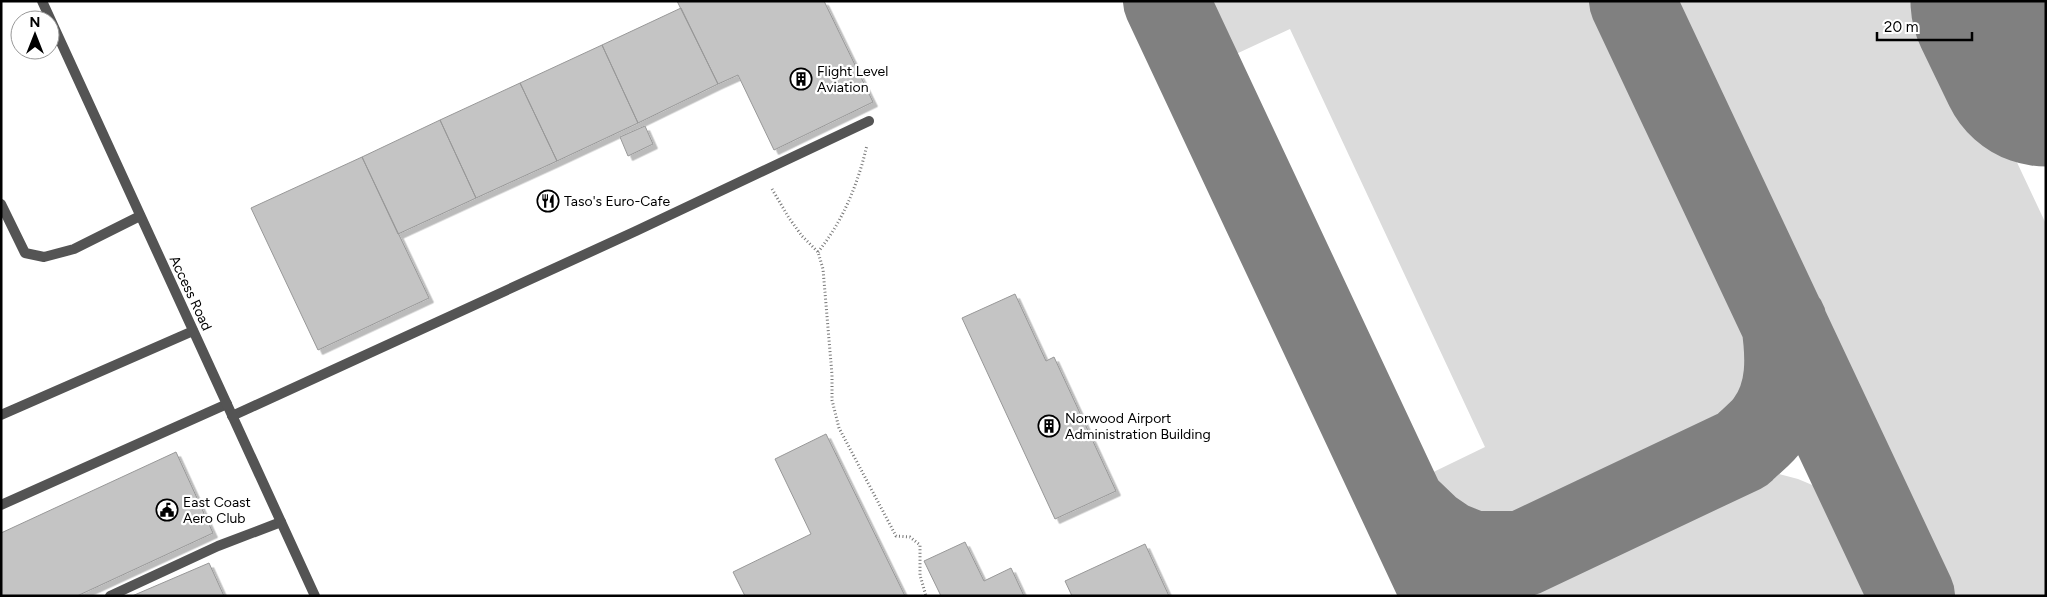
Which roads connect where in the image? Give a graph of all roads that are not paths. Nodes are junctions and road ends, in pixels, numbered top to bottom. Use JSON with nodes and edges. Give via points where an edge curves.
{"nodes":[{"id":1,"x":42,"y":1,"type":"edge"},
{"id":2,"x":870,"y":121,"type":"road end"},
{"id":3,"x":1,"y":204,"type":"edge"},
{"id":4,"x":140,"y":216,"type":"junction"},
{"id":5,"x":193,"y":331,"type":"junction"},
{"id":6,"x":227,"y":404,"type":"junction"},
{"id":7,"x":1,"y":415,"type":"edge"},
{"id":8,"x":232,"y":416,"type":"junction"},
{"id":9,"x":1,"y":506,"type":"edge"},
{"id":10,"x":281,"y":522,"type":"junction"},
{"id":11,"x":110,"y":596,"type":"edge"},
{"id":12,"x":315,"y":596,"type":"edge"}],
"edges":[{"from":1,"to":4,"type":"street","name":"Access Road"},
{"from":2,"to":8,"type":"street"},
{"from":3,"to":4,"type":"street","via":[[25,253],[44,257],[74,249]]},
{"from":4,"to":5,"type":"street","name":"Access Road"},
{"from":5,"to":6,"type":"street","name":"Access Road"},
{"from":5,"to":7,"type":"street"},
{"from":6,"to":8,"type":"street","name":"Access Road"},
{"from":6,"to":9,"type":"street"},
{"from":8,"to":10,"type":"street","name":"Access Road"},
{"from":10,"to":11,"type":"street","via":[[218,546]]},
{"from":10,"to":12,"type":"street","name":"Access Road"}]}
